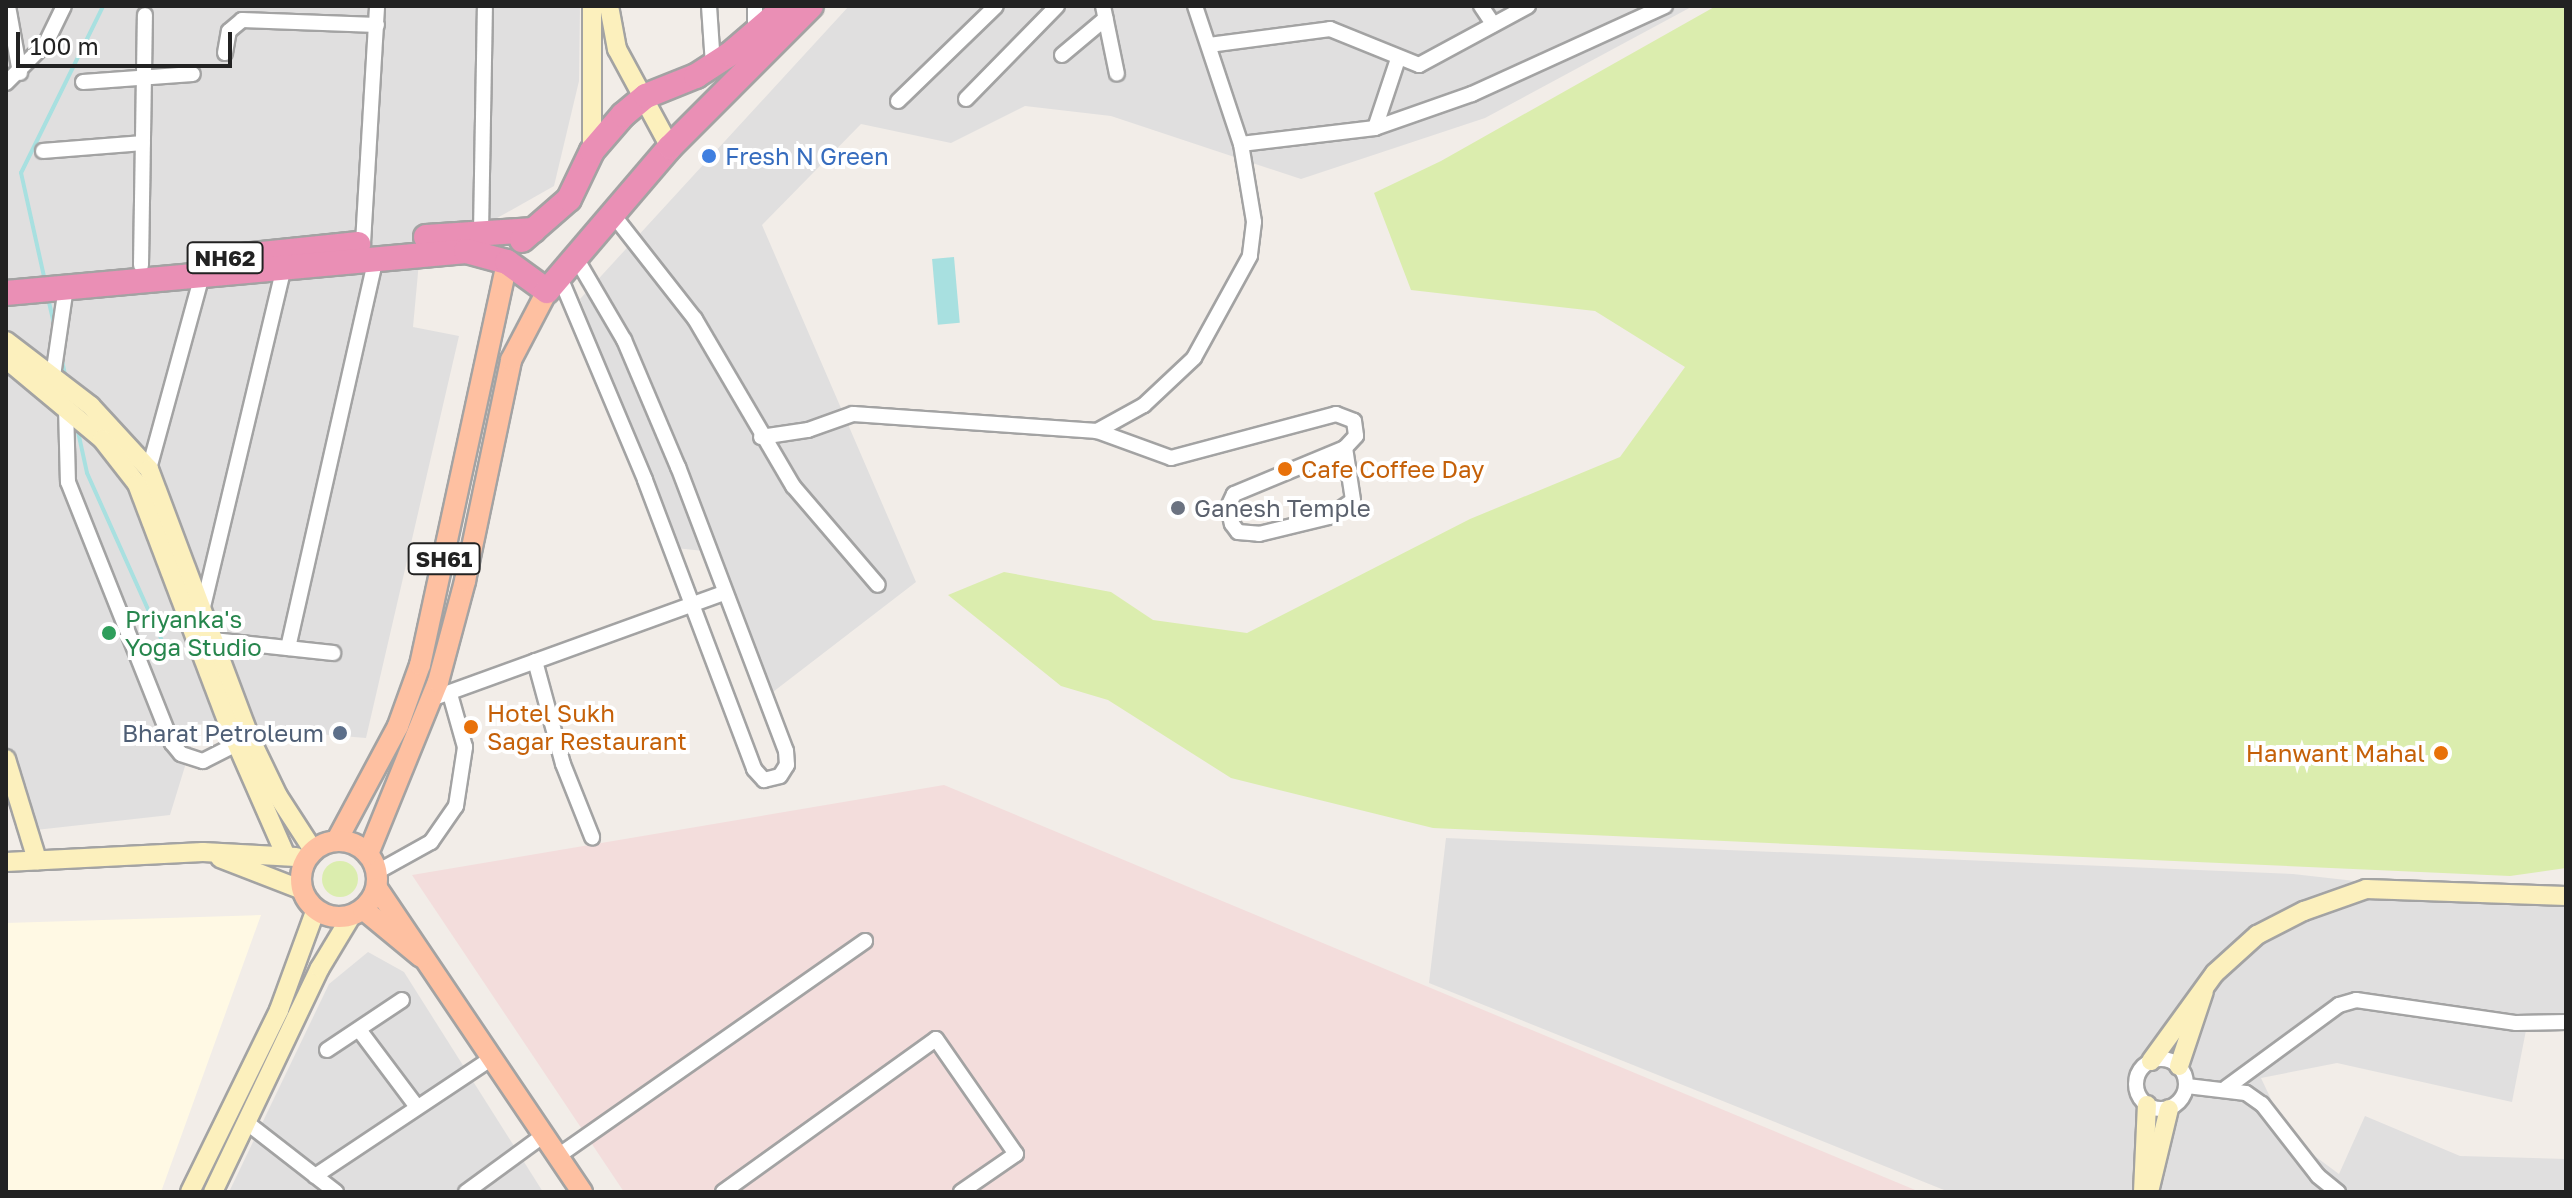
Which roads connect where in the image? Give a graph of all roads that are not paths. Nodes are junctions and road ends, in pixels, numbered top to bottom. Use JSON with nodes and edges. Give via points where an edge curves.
{"nodes":[{"id":1,"x":8,"y":6,"type":"edge"},
{"id":2,"x":64,"y":6,"type":"edge"},
{"id":3,"x":377,"y":6,"type":"edge"},
{"id":4,"x":592,"y":6,"type":"edge"},
{"id":5,"x":609,"y":6,"type":"edge"},
{"id":6,"x":709,"y":6,"type":"edge"},
{"id":7,"x":755,"y":6,"type":"edge"},
{"id":8,"x":786,"y":6,"type":"edge"},
{"id":9,"x":811,"y":6,"type":"edge"},
{"id":10,"x":996,"y":6,"type":"edge"},
{"id":11,"x":1057,"y":6,"type":"edge"},
{"id":12,"x":1195,"y":6,"type":"edge"},
{"id":13,"x":1481,"y":6,"type":"edge"},
{"id":14,"x":1528,"y":6,"type":"edge"},
{"id":15,"x":1665,"y":6,"type":"edge"},
{"id":16,"x":485,"y":9,"type":"dead end"},
{"id":17,"x":1104,"y":12,"type":"edge"},
{"id":18,"x":145,"y":15,"type":"dead end"},
{"id":19,"x":1493,"y":24,"type":"junction"},
{"id":20,"x":377,"y":25,"type":"junction"},
{"id":21,"x":755,"y":34,"type":"junction"},
{"id":22,"x":1209,"y":45,"type":"junction"},
{"id":23,"x":225,"y":53,"type":"dead end"},
{"id":24,"x":1062,"y":55,"type":"dead end"},
{"id":25,"x":1398,"y":59,"type":"junction"},
{"id":26,"x":713,"y":65,"type":"junction"},
{"id":27,"x":193,"y":74,"type":"dead end"},
{"id":28,"x":1117,"y":74,"type":"dead end"},
{"id":29,"x":12,"y":79,"type":"edge"},
{"id":30,"x":143,"y":79,"type":"junction"},
{"id":31,"x":83,"y":82,"type":"dead end"},
{"id":32,"x":646,"y":96,"type":"junction"},
{"id":33,"x":966,"y":99,"type":"dead end"},
{"id":34,"x":898,"y":101,"type":"dead end"},
{"id":35,"x":1375,"y":128,"type":"junction"},
{"id":36,"x":143,"y":143,"type":"junction"},
{"id":37,"x":1241,"y":144,"type":"junction"},
{"id":38,"x":670,"y":147,"type":"junction"},
{"id":39,"x":43,"y":151,"type":"dead end"},
{"id":40,"x":592,"y":151,"type":"junction"},
{"id":41,"x":611,"y":212,"type":"junction"},
{"id":42,"x":534,"y":230,"type":"junction"},
{"id":43,"x":481,"y":232,"type":"junction"},
{"id":44,"x":369,"y":251,"type":"junction"},
{"id":45,"x":575,"y":256,"type":"junction"},
{"id":46,"x":507,"y":262,"type":"junction"},
{"id":47,"x":141,"y":265,"type":"junction"},
{"id":48,"x":283,"y":270,"type":"junction"},
{"id":49,"x":202,"y":275,"type":"junction"},
{"id":50,"x":6,"y":278,"type":"edge"},
{"id":51,"x":553,"y":283,"type":"junction"},
{"id":52,"x":66,"y":287,"type":"junction"},
{"id":53,"x":6,"y":293,"type":"edge"},
{"id":54,"x":6,"y":341,"type":"edge"},
{"id":55,"x":6,"y":359,"type":"edge"},
{"id":56,"x":67,"y":398,"type":"junction"},
{"id":57,"x":1097,"y":431,"type":"junction"},
{"id":58,"x":761,"y":437,"type":"junction"},
{"id":59,"x":1345,"y":448,"type":"junction"},
{"id":60,"x":149,"y":469,"type":"junction"},
{"id":61,"x":878,"y":585,"type":"dead end"},
{"id":62,"x":724,"y":593,"type":"junction"},
{"id":63,"x":690,"y":606,"type":"junction"},
{"id":64,"x":203,"y":607,"type":"junction"},
{"id":65,"x":213,"y":640,"type":"junction"},
{"id":66,"x":288,"y":648,"type":"junction"},
{"id":67,"x":333,"y":653,"type":"dead end"},
{"id":68,"x":535,"y":661,"type":"junction"},
{"id":69,"x":440,"y":697,"type":"junction"},
{"id":70,"x":236,"y":744,"type":"junction"},
{"id":71,"x":6,"y":759,"type":"edge"},
{"id":72,"x":592,"y":837,"type":"dead end"},
{"id":73,"x":337,"y":840,"type":"junction"},
{"id":74,"x":203,"y":852,"type":"junction"},
{"id":75,"x":302,"y":855,"type":"junction"},
{"id":76,"x":37,"y":860,"type":"junction"},
{"id":77,"x":6,"y":862,"type":"edge"},
{"id":78,"x":374,"y":871,"type":"junction"},
{"id":79,"x":302,"y":890,"type":"junction"},
{"id":80,"x":2566,"y":896,"type":"edge"},
{"id":81,"x":316,"y":909,"type":"junction"},
{"id":82,"x":358,"y":912,"type":"junction"},
{"id":83,"x":865,"y":941,"type":"dead end"},
{"id":84,"x":431,"y":964,"type":"junction"},
{"id":85,"x":2206,"y":985,"type":"junction"},
{"id":86,"x":402,"y":1000,"type":"dead end"},
{"id":87,"x":2566,"y":1022,"type":"edge"},
{"id":88,"x":360,"y":1031,"type":"junction"},
{"id":89,"x":327,"y":1050,"type":"dead end"},
{"id":90,"x":492,"y":1058,"type":"junction"},
{"id":91,"x":2151,"y":1061,"type":"junction"},
{"id":92,"x":2179,"y":1066,"type":"junction"},
{"id":93,"x":2187,"y":1086,"type":"junction"},
{"id":94,"x":2226,"y":1088,"type":"junction"},
{"id":95,"x":2147,"y":1105,"type":"junction"},
{"id":96,"x":417,"y":1107,"type":"junction"},
{"id":97,"x":2169,"y":1109,"type":"junction"},
{"id":98,"x":246,"y":1122,"type":"junction"},
{"id":99,"x":544,"y":1135,"type":"junction"},
{"id":100,"x":558,"y":1156,"type":"junction"},
{"id":101,"x":315,"y":1176,"type":"junction"},
{"id":102,"x":190,"y":1192,"type":"edge"},
{"id":103,"x":213,"y":1192,"type":"edge"},
{"id":104,"x":336,"y":1192,"type":"edge"},
{"id":105,"x":466,"y":1192,"type":"edge"},
{"id":106,"x":582,"y":1192,"type":"edge"},
{"id":107,"x":723,"y":1192,"type":"edge"},
{"id":108,"x":961,"y":1192,"type":"edge"},
{"id":109,"x":2146,"y":1192,"type":"edge"},
{"id":110,"x":2338,"y":1192,"type":"edge"}],
"edges":[{"from":1,"to":29,"type":"street"},
{"from":2,"to":29,"type":"street","via":[[46,43]]},
{"from":3,"to":20,"type":"street"},
{"from":4,"to":40,"type":"street"},
{"from":5,"to":32,"type":"street","via":[[617,49]]},
{"from":6,"to":26,"type":"street"},
{"from":7,"to":21,"type":"street"},
{"from":8,"to":21,"type":"highway"},
{"from":9,"to":38,"type":"highway"},
{"from":10,"to":34,"type":"street"},
{"from":11,"to":33,"type":"street"},
{"from":12,"to":22,"type":"street"},
{"from":13,"to":19,"type":"street"},
{"from":14,"to":19,"type":"street"},
{"from":15,"to":35,"type":"street","via":[[1472,94]]},
{"from":16,"to":43,"type":"street"},
{"from":17,"to":24,"type":"street"},
{"from":17,"to":28,"type":"street"},
{"from":18,"to":30,"type":"street"},
{"from":19,"to":25,"type":"street","via":[[1436,59],[1419,65]]},
{"from":20,"to":23,"type":"street","via":[[242,20],[229,31]]},
{"from":20,"to":44,"type":"street"},
{"from":21,"to":26,"type":"highway"},
{"from":22,"to":25,"type":"street","via":[[1330,29],[1346,31]]},
{"from":22,"to":37,"type":"street"},
{"from":25,"to":35,"type":"street"},
{"from":26,"to":32,"type":"highway"},
{"from":27,"to":30,"type":"street"},
{"from":30,"to":31,"type":"street"},
{"from":30,"to":36,"type":"street"},
{"from":32,"to":38,"type":"street"},
{"from":32,"to":40,"type":"highway"},
{"from":35,"to":37,"type":"street"},
{"from":36,"to":39,"type":"street"},
{"from":36,"to":47,"type":"street"},
{"from":37,"to":57,"type":"street","via":[[1254,239],[1235,291],[1194,358],[1174,380],[1144,405]]},
{"from":38,"to":41,"type":"highway"},
{"from":40,"to":42,"type":"highway","via":[[569,199]]},
{"from":41,"to":45,"type":"highway"},
{"from":41,"to":58,"type":"street","via":[[695,319]]},
{"from":42,"to":43,"type":"highway","number":"NH62"},
{"from":42,"to":46,"type":"highway"},
{"from":43,"to":44,"type":"highway","number":"NH62"},
{"from":44,"to":46,"type":"highway","number":"NH62","via":[[466,251]]},
{"from":44,"to":47,"type":"highway","number":"NH62"},
{"from":44,"to":48,"type":"highway","number":"NH62"},
{"from":44,"to":66,"type":"street"},
{"from":45,"to":51,"type":"highway"},
{"from":45,"to":62,"type":"street","via":[[624,340]]},
{"from":46,"to":51,"type":"highway","number":"NH62"},
{"from":46,"to":73,"type":"main road","number":"SH61","via":[[420,665],[398,726]]},
{"from":47,"to":50,"type":"highway","number":"NH62"},
{"from":48,"to":49,"type":"highway","number":"NH62"},
{"from":48,"to":64,"type":"street"},
{"from":49,"to":52,"type":"highway","number":"NH62"},
{"from":49,"to":60,"type":"street"},
{"from":51,"to":63,"type":"street","via":[[645,480]]},
{"from":51,"to":69,"type":"main road","number":"SH61","via":[[508,372]]},
{"from":52,"to":53,"type":"highway","number":"NH62"},
{"from":52,"to":56,"type":"street"},
{"from":54,"to":56,"type":"street"},
{"from":55,"to":56,"type":"street"},
{"from":56,"to":60,"type":"street","via":[[122,435]]},
{"from":56,"to":70,"type":"street","via":[[122,459],[137,484]]},
{"from":56,"to":70,"type":"street","via":[[68,482],[172,743],[181,754],[203,761]]},
{"from":57,"to":58,"type":"street","via":[[853,414],[808,430]]},
{"from":57,"to":59,"type":"street","via":[[1171,458],[1336,414],[1357,427]]},
{"from":58,"to":61,"type":"street","via":[[793,486]]},
{"from":59,"to":59,"type":"street","via":[[1234,494],[1228,507],[1232,524],[1238,532],[1259,534],[1329,517],[1353,500]]},
{"from":60,"to":64,"type":"street"},
{"from":62,"to":63,"type":"street"},
{"from":62,"to":63,"type":"street","via":[[786,751],[787,765],[780,776],[764,780],[754,769]]},
{"from":63,"to":68,"type":"street"},
{"from":64,"to":65,"type":"street"},
{"from":65,"to":66,"type":"street"},
{"from":65,"to":75,"type":"street"},
{"from":66,"to":67,"type":"street"},
{"from":68,"to":69,"type":"street"},
{"from":68,"to":72,"type":"street","via":[[563,764]]},
{"from":69,"to":78,"type":"main road","number":"SH61"},
{"from":69,"to":78,"type":"street","via":[[465,747],[456,806],[431,842]]},
{"from":70,"to":75,"type":"street"},
{"from":71,"to":76,"type":"street"},
{"from":73,"to":75,"type":"main road"},
{"from":73,"to":78,"type":"main road"},
{"from":74,"to":75,"type":"street"},
{"from":74,"to":76,"type":"street"},
{"from":74,"to":79,"type":"street"},
{"from":75,"to":79,"type":"main road"},
{"from":76,"to":77,"type":"street"},
{"from":78,"to":82,"type":"main road","number":"SH61"},
{"from":78,"to":84,"type":"main road"},
{"from":79,"to":81,"type":"main road"},
{"from":80,"to":85,"type":"street","via":[[2366,889],[2257,935]]},
{"from":81,"to":82,"type":"main road","via":[[327,915]]},
{"from":81,"to":102,"type":"street","via":[[279,1010]]},
{"from":82,"to":84,"type":"main road"},
{"from":82,"to":98,"type":"street","via":[[320,968]]},
{"from":83,"to":100,"type":"street"},
{"from":84,"to":90,"type":"main road"},
{"from":85,"to":91,"type":"street"},
{"from":85,"to":92,"type":"street"},
{"from":86,"to":88,"type":"street"},
{"from":87,"to":94,"type":"street","via":[[2516,1023],[2356,1000],[2339,1005]]},
{"from":88,"to":89,"type":"street"},
{"from":88,"to":96,"type":"street"},
{"from":90,"to":96,"type":"street"},
{"from":90,"to":99,"type":"main road"},
{"from":91,"to":92,"type":"street"},
{"from":91,"to":95,"type":"street","via":[[2136,1084]]},
{"from":92,"to":93,"type":"street"},
{"from":93,"to":94,"type":"street"},
{"from":93,"to":97,"type":"street","via":[[2180,1102]]},
{"from":94,"to":110,"type":"street","via":[[2262,1104],[2318,1176]]},
{"from":95,"to":97,"type":"street"},
{"from":95,"to":109,"type":"street"},
{"from":96,"to":101,"type":"street"},
{"from":97,"to":109,"type":"street"},
{"from":98,"to":101,"type":"street"},
{"from":98,"to":103,"type":"street"},
{"from":99,"to":100,"type":"main road"},
{"from":99,"to":105,"type":"street"},
{"from":100,"to":106,"type":"main road"},
{"from":101,"to":104,"type":"street"},
{"from":107,"to":108,"type":"street","via":[[936,1039],[1016,1154]]}]}
